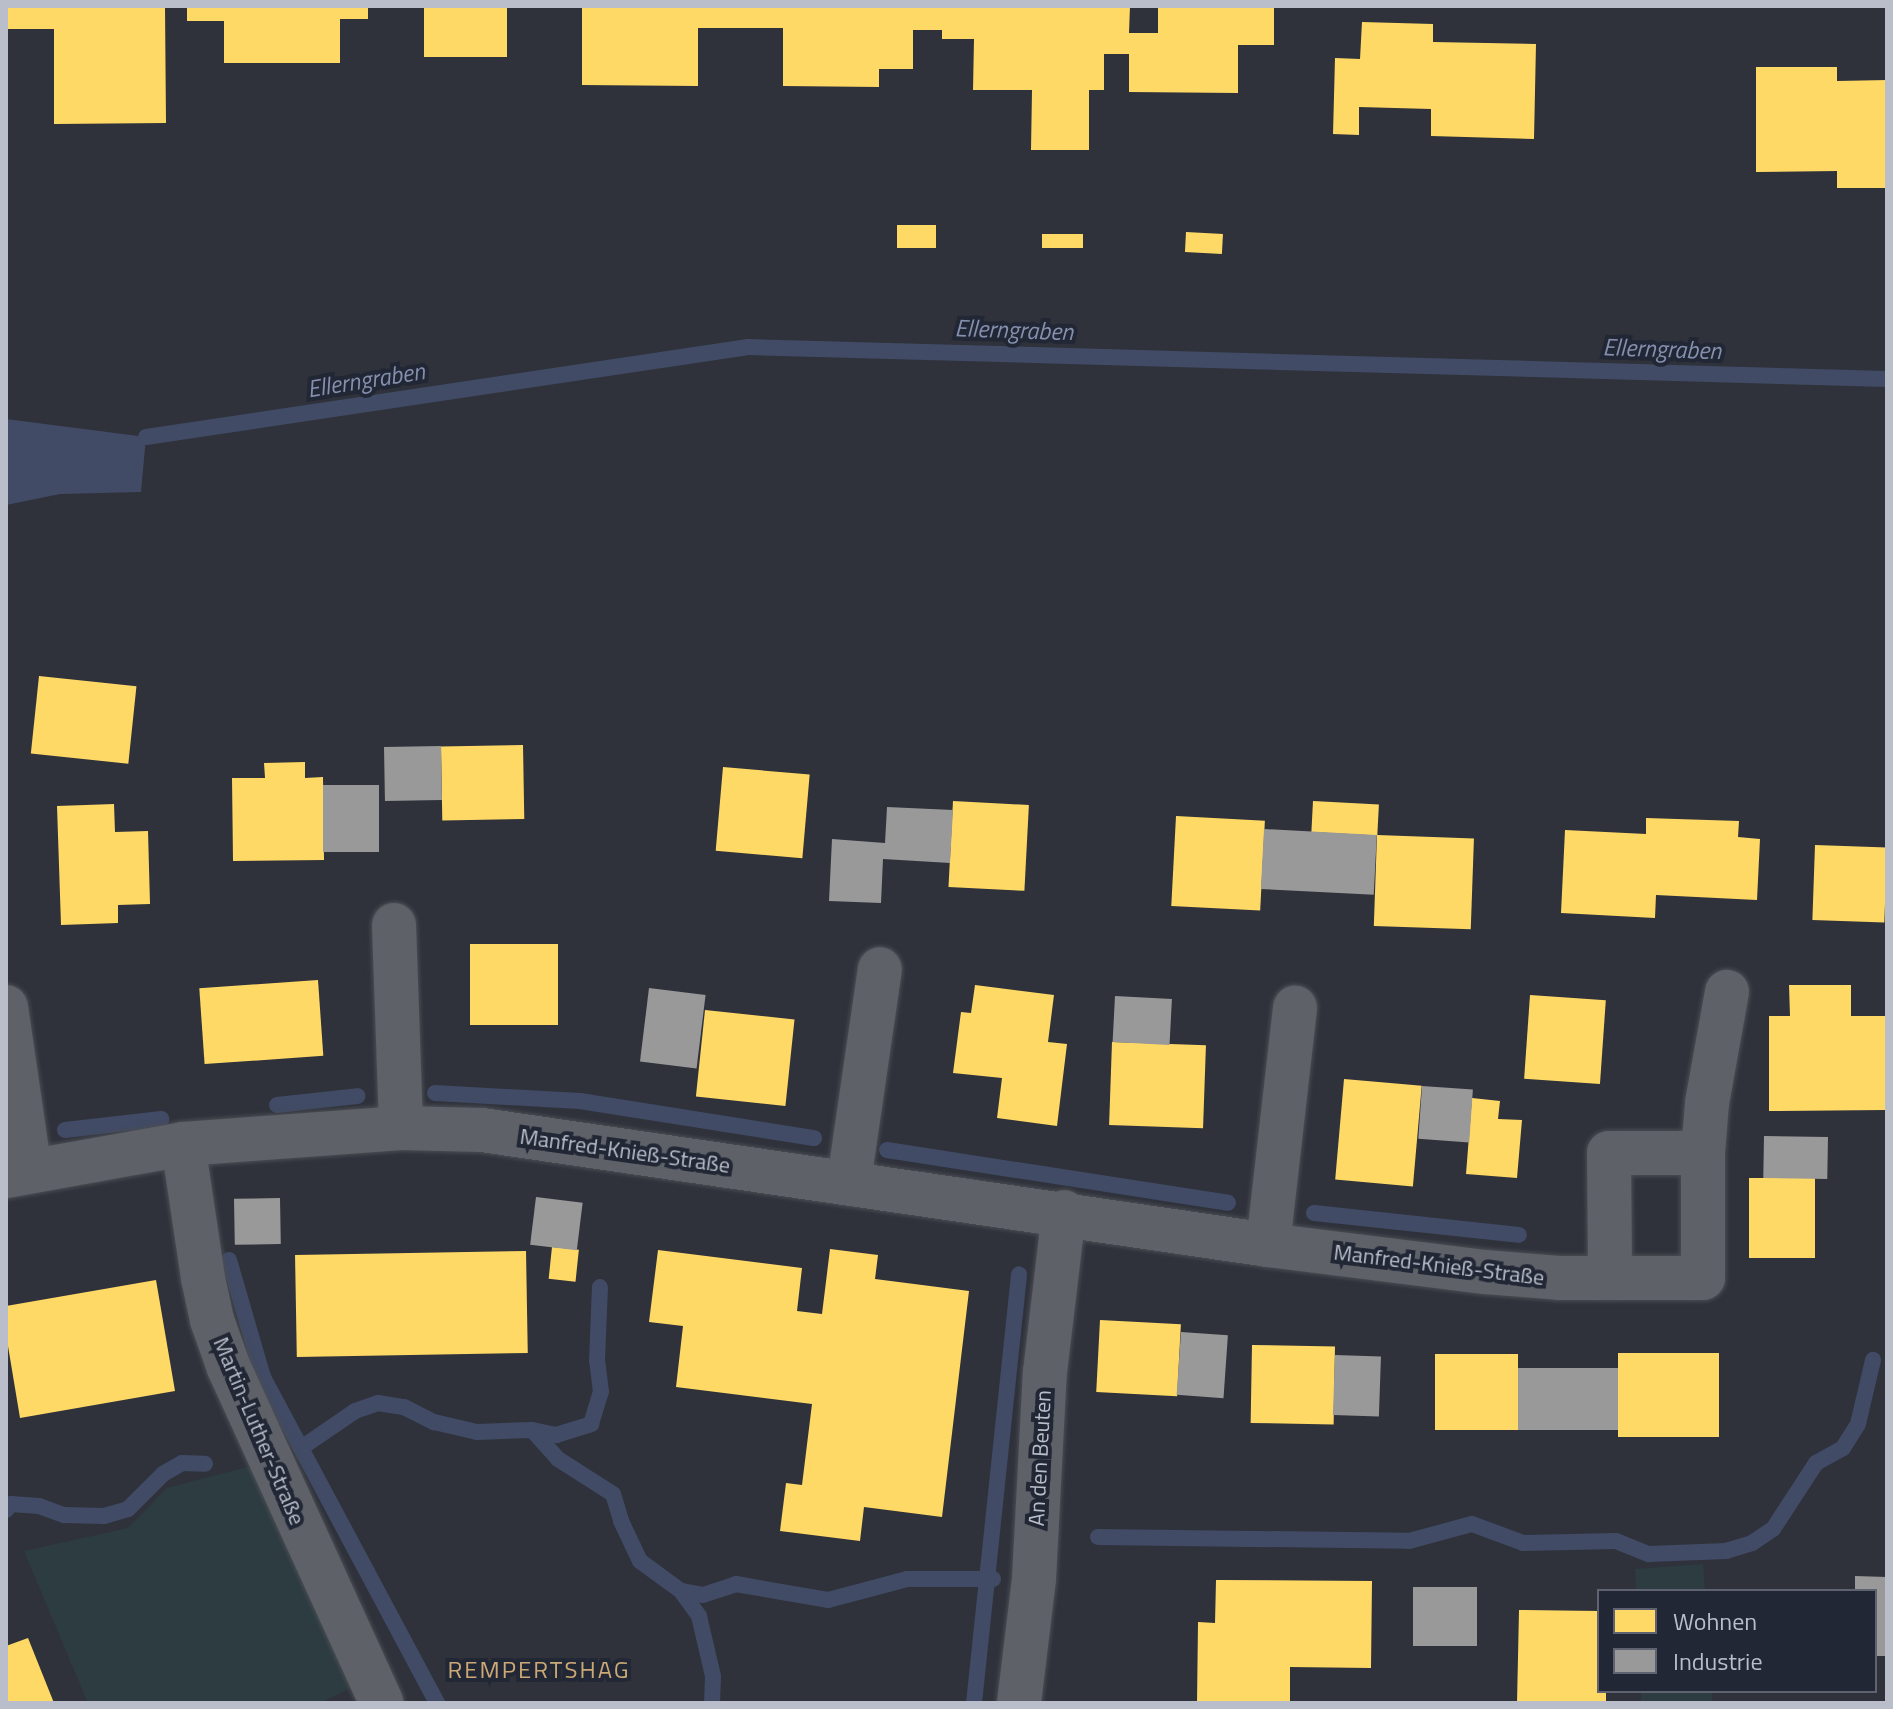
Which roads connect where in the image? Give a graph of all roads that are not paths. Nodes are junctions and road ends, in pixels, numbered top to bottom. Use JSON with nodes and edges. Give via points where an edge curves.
{"nodes":[{"id":1,"x":394,"y":925,"type":"dead end"},
{"id":2,"x":880,"y":969,"type":"dead end"},
{"id":3,"x":1727,"y":992,"type":"dead end"},
{"id":4,"x":6,"y":1007,"type":"edge"},
{"id":5,"x":1295,"y":1008,"type":"dead end"},
{"id":6,"x":401,"y":1128,"type":"junction"},
{"id":7,"x":183,"y":1144,"type":"junction"},
{"id":8,"x":1703,"y":1153,"type":"junction"},
{"id":9,"x":18,"y":1174,"type":"edge"},
{"id":10,"x":849,"y":1181,"type":"junction"},
{"id":11,"x":1064,"y":1212,"type":"junction"},
{"id":12,"x":1268,"y":1245,"type":"junction"},
{"id":13,"x":1610,"y":1278,"type":"junction"},
{"id":14,"x":382,"y":1703,"type":"edge"},
{"id":15,"x":1019,"y":1703,"type":"edge"}],
"edges":[{"from":1,"to":6,"type":"street"},
{"from":2,"to":10,"type":"street"},
{"from":3,"to":8,"type":"street","name":"Manfred-Knieß-Straße"},
{"from":4,"to":9,"type":"street","name":"Manfred-Knieß-Straße"},
{"from":5,"to":12,"type":"street"},
{"from":6,"to":7,"type":"street","name":"Manfred-Knieß-Straße"},
{"from":6,"to":10,"type":"street","name":"Manfred-Knieß-Straße","via":[[482,1130]]},
{"from":7,"to":9,"type":"street","name":"Manfred-Knieß-Straße"},
{"from":7,"to":14,"type":"street","name":"Martin-Luther-Straße","via":[[203,1278],[229,1368]]},
{"from":8,"to":13,"type":"street","name":"Manfred-Knieß-Straße","via":[[1703,1278]]},
{"from":8,"to":13,"type":"street","via":[[1609,1153]]},
{"from":10,"to":11,"type":"street","name":"Manfred-Knieß-Straße"},
{"from":11,"to":12,"type":"street","name":"Manfred-Knieß-Straße"},
{"from":11,"to":15,"type":"street","name":"An den Beuten","via":[[1045,1372],[1034,1579]]},
{"from":12,"to":13,"type":"street","name":"Manfred-Knieß-Straße","via":[[1485,1272]]}]}
